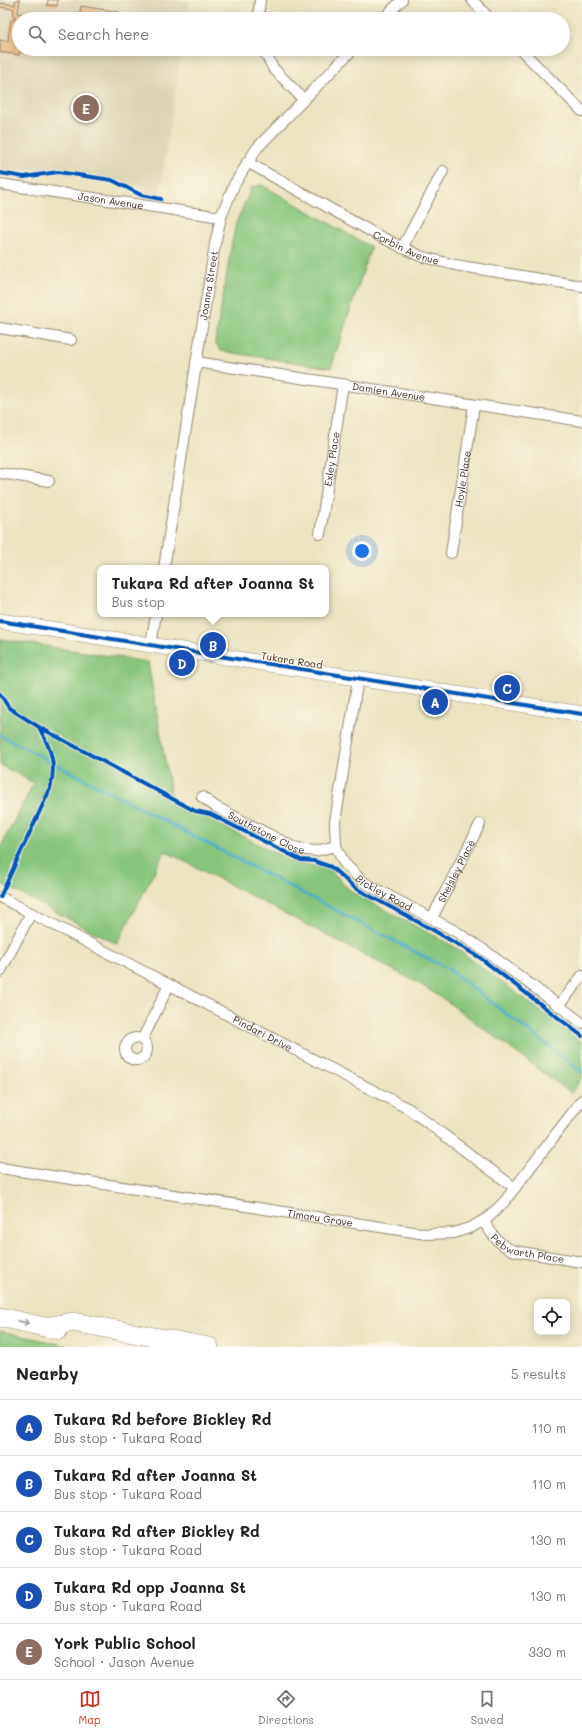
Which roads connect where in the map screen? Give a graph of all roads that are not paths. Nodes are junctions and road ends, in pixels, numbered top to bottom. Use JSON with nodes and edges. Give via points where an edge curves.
{"nodes":[{"id":1,"x":260,"y":0,"type":"edge"},
{"id":2,"x":402,"y":0,"type":"edge"},
{"id":3,"x":472,"y":0,"type":"edge"},
{"id":4,"x":259,"y":12,"type":"edge"},
{"id":5,"x":390,"y":12,"type":"edge"},
{"id":6,"x":483,"y":12,"type":"edge"},
{"id":7,"x":267,"y":56,"type":"edge"},
{"id":8,"x":346,"y":56,"type":"edge"},
{"id":9,"x":527,"y":56,"type":"edge"},
{"id":10,"x":304,"y":99,"type":"junction"},
{"id":11,"x":582,"y":111,"type":"edge"},
{"id":12,"x":247,"y":162,"type":"junction"},
{"id":13,"x":443,"y":171,"type":"dead end"},
{"id":14,"x":0,"y":184,"type":"edge"},
{"id":15,"x":221,"y":217,"type":"junction"},
{"id":16,"x":402,"y":248,"type":"junction"},
{"id":17,"x":582,"y":286,"type":"edge"},
{"id":18,"x":0,"y":328,"type":"edge"},
{"id":19,"x":71,"y":340,"type":"dead end"},
{"id":20,"x":196,"y":362,"type":"junction"},
{"id":21,"x":343,"y":384,"type":"junction"},
{"id":22,"x":474,"y":405,"type":"junction"},
{"id":23,"x":582,"y":421,"type":"edge"},
{"id":24,"x":0,"y":473,"type":"edge"},
{"id":25,"x":49,"y":481,"type":"dead end"},
{"id":26,"x":320,"y":534,"type":"dead end"},
{"id":27,"x":451,"y":553,"type":"dead end"},
{"id":28,"x":164,"y":565,"type":"edge"},
{"id":29,"x":156,"y":617,"type":"edge"},
{"id":30,"x":0,"y":621,"type":"edge"},
{"id":31,"x":151,"y":645,"type":"junction"},
{"id":32,"x":358,"y":679,"type":"junction"},
{"id":33,"x":582,"y":714,"type":"edge"},
{"id":34,"x":202,"y":797,"type":"dead end"},
{"id":35,"x":480,"y":824,"type":"dead end"},
{"id":36,"x":336,"y":846,"type":"junction"},
{"id":37,"x":0,"y":897,"type":"edge"},
{"id":38,"x":30,"y":913,"type":"junction"},
{"id":39,"x":432,"y":918,"type":"junction"},
{"id":40,"x":0,"y":972,"type":"edge"},
{"id":41,"x":582,"y":976,"type":"edge"},
{"id":42,"x":169,"y":985,"type":"junction"},
{"id":43,"x":559,"y":1006,"type":"junction"},
{"id":44,"x":582,"y":1023,"type":"edge"},
{"id":45,"x":142,"y":1040,"type":"dead end"},
{"id":46,"x":582,"y":1100,"type":"edge"},
{"id":47,"x":0,"y":1168,"type":"edge"},
{"id":48,"x":515,"y":1188,"type":"junction"},
{"id":49,"x":483,"y":1220,"type":"junction"},
{"id":50,"x":582,"y":1262,"type":"edge"},
{"id":51,"x":0,"y":1317,"type":"edge"},
{"id":52,"x":45,"y":1327,"type":"junction"},
{"id":53,"x":136,"y":1347,"type":"edge"},
{"id":54,"x":209,"y":1347,"type":"edge"}],
"edges":[{"from":1,"to":4,"type":"street"},
{"from":2,"to":5,"type":"street"},
{"from":3,"to":6,"type":"street"},
{"from":7,"to":10,"type":"street","via":[[273,68]]},
{"from":8,"to":10,"type":"street","name":"Joanna Street"},
{"from":9,"to":11,"type":"street"},
{"from":10,"to":12,"type":"street","name":"Joanna Street","via":[[266,137]]},
{"from":12,"to":15,"type":"street","name":"Joanna Street"},
{"from":12,"to":16,"type":"street","name":"Corbin Avenue"},
{"from":13,"to":16,"type":"street"},
{"from":14,"to":15,"type":"street","name":"Jason Avenue"},
{"from":15,"to":20,"type":"street","name":"Joanna Street"},
{"from":16,"to":17,"type":"street","name":"Corbin Avenue","via":[[448,264]]},
{"from":18,"to":19,"type":"street"},
{"from":20,"to":21,"type":"street","name":"Damien Avenue"},
{"from":20,"to":28,"type":"street","name":"Joanna Street"},
{"from":21,"to":22,"type":"street","name":"Damien Avenue"},
{"from":21,"to":26,"type":"street","name":"Exley Place"},
{"from":22,"to":23,"type":"street","name":"Damien Avenue"},
{"from":22,"to":27,"type":"street","name":"Hoyle Place"},
{"from":24,"to":25,"type":"street"},
{"from":29,"to":31,"type":"street"},
{"from":30,"to":31,"type":"street","name":"Tukara Road"},
{"from":31,"to":32,"type":"street","name":"Tukara Road"},
{"from":32,"to":33,"type":"street","name":"Tukara Road"},
{"from":32,"to":36,"type":"street","name":"Bickley Road","via":[[335,822]]},
{"from":34,"to":36,"type":"street","name":"Southstone Close","via":[[216,807],[297,849],[316,851]]},
{"from":35,"to":39,"type":"street","name":"Shelsley Place"},
{"from":36,"to":39,"type":"street","name":"Bickley Road","via":[[344,863],[360,880]]},
{"from":37,"to":38,"type":"street","name":"Pindari Drive"},
{"from":38,"to":40,"type":"street"},
{"from":38,"to":42,"type":"street","name":"Pindari Drive"},
{"from":39,"to":43,"type":"street","name":"Bickley Road","via":[[487,952]]},
{"from":41,"to":43,"type":"street"},
{"from":42,"to":45,"type":"street"},
{"from":42,"to":48,"type":"street","name":"Pindari Drive","via":[[409,1109]]},
{"from":43,"to":44,"type":"street","name":"Bickley Road"},
{"from":46,"to":48,"type":"street","name":"Timaru Grove"},
{"from":47,"to":49,"type":"street","name":"Timaru Grove","via":[[426,1234],[454,1233]]},
{"from":48,"to":49,"type":"street","name":"Timaru Grove","via":[[499,1207]]},
{"from":49,"to":50,"type":"street","name":"Pebworth Place","via":[[496,1240],[507,1248]]},
{"from":51,"to":52,"type":"highway","one_way":true},
{"from":52,"to":53,"type":"highway"},
{"from":52,"to":54,"type":"highway","via":[[73,1322]]}]}
